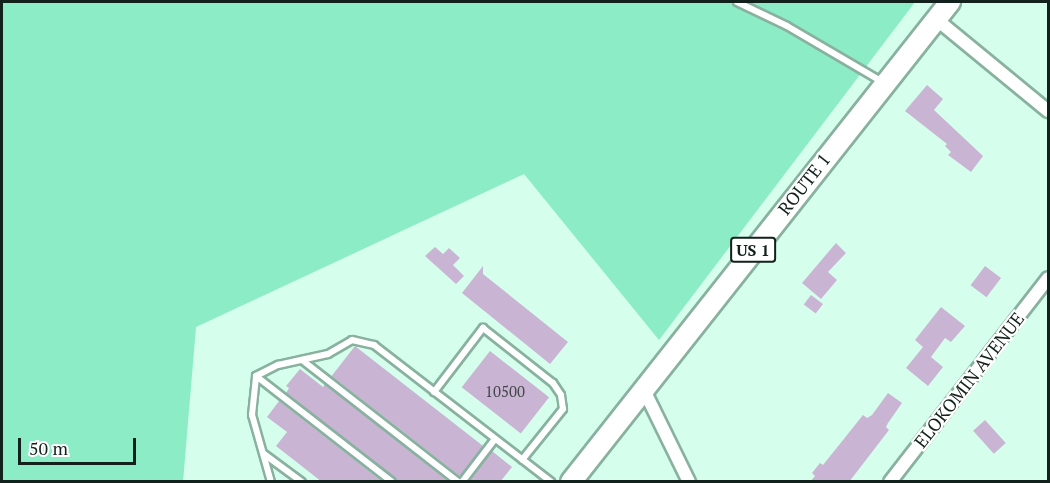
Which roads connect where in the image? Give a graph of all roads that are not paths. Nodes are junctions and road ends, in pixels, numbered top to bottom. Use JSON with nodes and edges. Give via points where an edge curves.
{"nodes":[{"id":1,"x":737,"y":2,"type":"edge"},
{"id":2,"x":950,"y":2,"type":"edge"},
{"id":3,"x":936,"y":19,"type":"junction"},
{"id":4,"x":885,"y":83,"type":"junction"},
{"id":5,"x":1048,"y":111,"type":"edge"},
{"id":6,"x":1048,"y":278,"type":"edge"},
{"id":7,"x":302,"y":360,"type":"junction"},
{"id":8,"x":256,"y":376,"type":"junction"},
{"id":9,"x":643,"y":388,"type":"junction"},
{"id":10,"x":434,"y":392,"type":"junction"},
{"id":11,"x":495,"y":439,"type":"junction"},
{"id":12,"x":263,"y":454,"type":"junction"},
{"id":13,"x":522,"y":460,"type":"junction"},
{"id":14,"x":271,"y":482,"type":"edge"},
{"id":15,"x":302,"y":482,"type":"edge"},
{"id":16,"x":392,"y":482,"type":"edge"},
{"id":17,"x":460,"y":482,"type":"edge"},
{"id":18,"x":551,"y":482,"type":"edge"},
{"id":19,"x":571,"y":482,"type":"edge"},
{"id":20,"x":689,"y":482,"type":"edge"},
{"id":21,"x":890,"y":482,"type":"edge"}],
"edges":[{"from":1,"to":4,"type":"lane"},
{"from":2,"to":3,"type":"main road","name":"ROUTE 1","number":"US 1"},
{"from":3,"to":4,"type":"main road","name":"ROUTE 1","number":"US 1"},
{"from":3,"to":5,"type":"street"},
{"from":4,"to":9,"type":"main road","name":"ROUTE 1","number":"US 1"},
{"from":6,"to":21,"type":"street","name":"ELOKOMIN AVENUE"},
{"from":7,"to":8,"type":"lane","via":[[278,365]]},
{"from":7,"to":10,"type":"lane","via":[[328,354],[352,340],[374,345]]},
{"from":7,"to":17,"type":"lane"},
{"from":8,"to":12,"type":"lane","via":[[252,415]]},
{"from":8,"to":16,"type":"lane"},
{"from":9,"to":19,"type":"main road","name":"ROUTE 1","number":"US 1"},
{"from":9,"to":20,"type":"street"},
{"from":10,"to":11,"type":"lane"},
{"from":10,"to":13,"type":"lane","via":[[483,328],[553,382],[561,395],[562,409]]},
{"from":11,"to":13,"type":"lane"},
{"from":11,"to":17,"type":"lane"},
{"from":12,"to":14,"type":"lane"},
{"from":12,"to":15,"type":"lane"},
{"from":13,"to":18,"type":"lane"}]}
